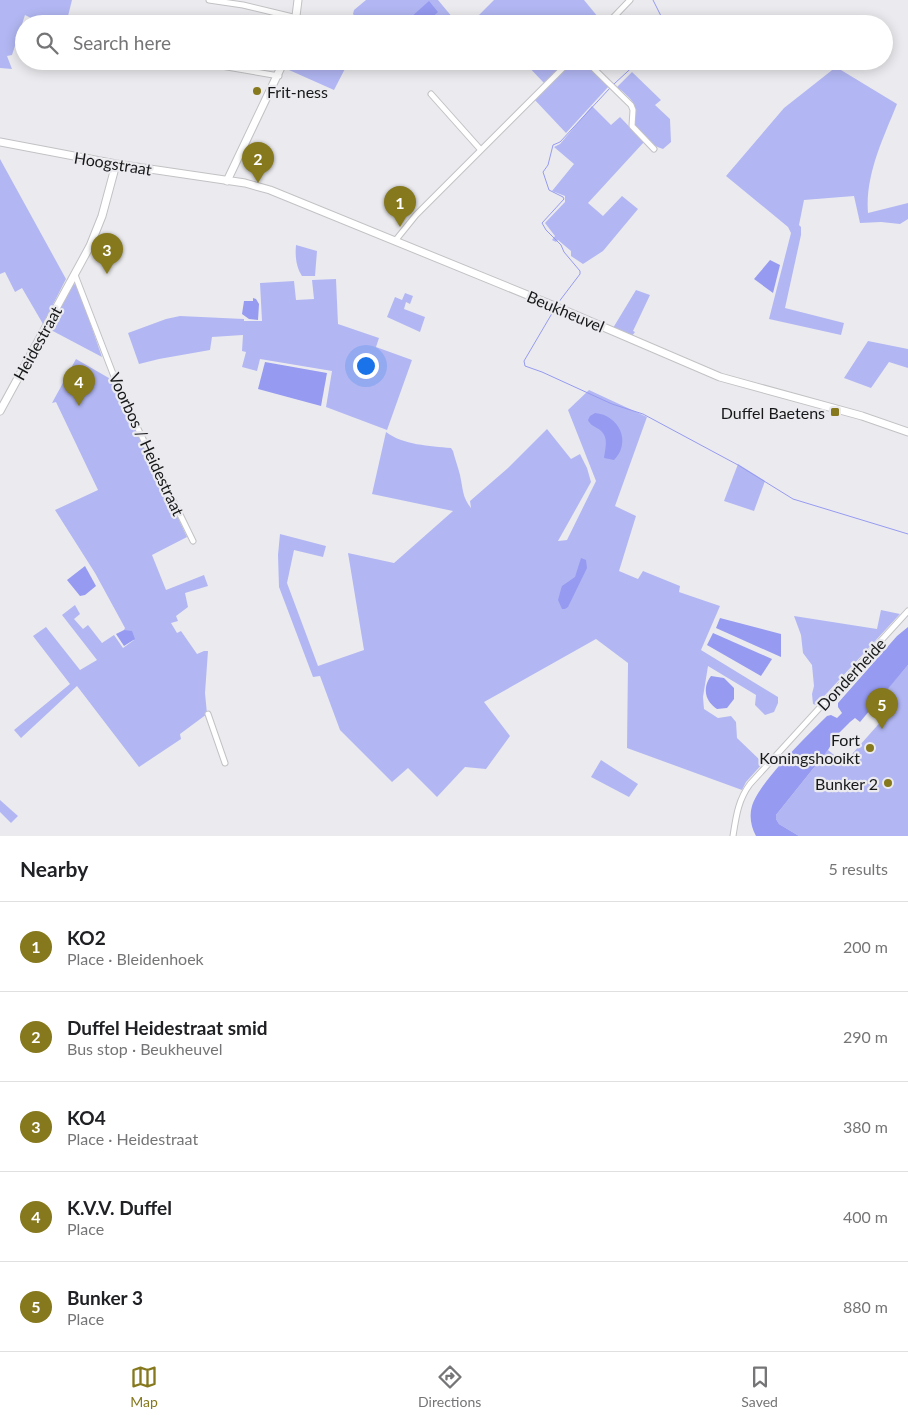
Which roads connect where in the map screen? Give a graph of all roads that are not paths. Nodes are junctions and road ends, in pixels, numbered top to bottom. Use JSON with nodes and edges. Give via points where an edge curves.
{"nodes":[{"id":1,"x":209,"y":0,"type":"edge"},
{"id":2,"x":298,"y":0,"type":"edge"},
{"id":3,"x":630,"y":0,"type":"edge"},
{"id":4,"x":276,"y":15,"type":"edge"},
{"id":5,"x":297,"y":15,"type":"edge"},
{"id":6,"x":616,"y":15,"type":"edge"},
{"id":7,"x":244,"y":70,"type":"edge"},
{"id":8,"x":280,"y":70,"type":"edge"},
{"id":9,"x":561,"y":70,"type":"edge"},
{"id":10,"x":595,"y":70,"type":"edge"},
{"id":11,"x":278,"y":76,"type":"junction"},
{"id":12,"x":431,"y":94,"type":"dead end"},
{"id":13,"x":0,"y":142,"type":"edge"},
{"id":14,"x":480,"y":149,"type":"junction"},
{"id":15,"x":654,"y":149,"type":"dead end"},
{"id":16,"x":116,"y":164,"type":"junction"},
{"id":17,"x":227,"y":181,"type":"junction"},
{"id":18,"x":395,"y":241,"type":"junction"},
{"id":19,"x":75,"y":275,"type":"junction"},
{"id":20,"x":102,"y":345,"type":"joint"},
{"id":21,"x":0,"y":411,"type":"edge"},
{"id":22,"x":908,"y":432,"type":"edge"},
{"id":23,"x":193,"y":541,"type":"dead end"},
{"id":24,"x":908,"y":612,"type":"edge"},
{"id":25,"x":208,"y":714,"type":"dead end"},
{"id":26,"x":225,"y":763,"type":"dead end"},
{"id":27,"x":734,"y":836,"type":"edge"}],
"edges":[{"from":1,"to":4,"type":"street","via":[[243,5]]},
{"from":2,"to":5,"type":"street"},
{"from":3,"to":6,"type":"street"},
{"from":7,"to":11,"type":"street"},
{"from":8,"to":11,"type":"street"},
{"from":9,"to":14,"type":"street"},
{"from":10,"to":15,"type":"street","via":[[630,105],[633,110],[632,126]]},
{"from":11,"to":17,"type":"street"},
{"from":12,"to":14,"type":"street"},
{"from":13,"to":16,"type":"street","name":"Hoogstraat"},
{"from":14,"to":18,"type":"street"},
{"from":16,"to":17,"type":"street","name":"Hoogstraat"},
{"from":16,"to":19,"type":"street","name":"Heidestraat","via":[[102,216]]},
{"from":17,"to":18,"type":"street","name":"Beukheuvel","via":[[270,190]]},
{"from":18,"to":22,"type":"street","name":"Beukheuvel","via":[[720,377],[854,413]]},
{"from":19,"to":20,"type":"street","name":"Heidestraat"},
{"from":19,"to":21,"type":"street","name":"Heidestraat"},
{"from":20,"to":23,"type":"street","name":"Voorbos / Heidestraat","via":[[120,392]]},
{"from":24,"to":27,"type":"street","name":"Donderheide","via":[[750,784],[738,805]]},
{"from":25,"to":26,"type":"street"}]}
